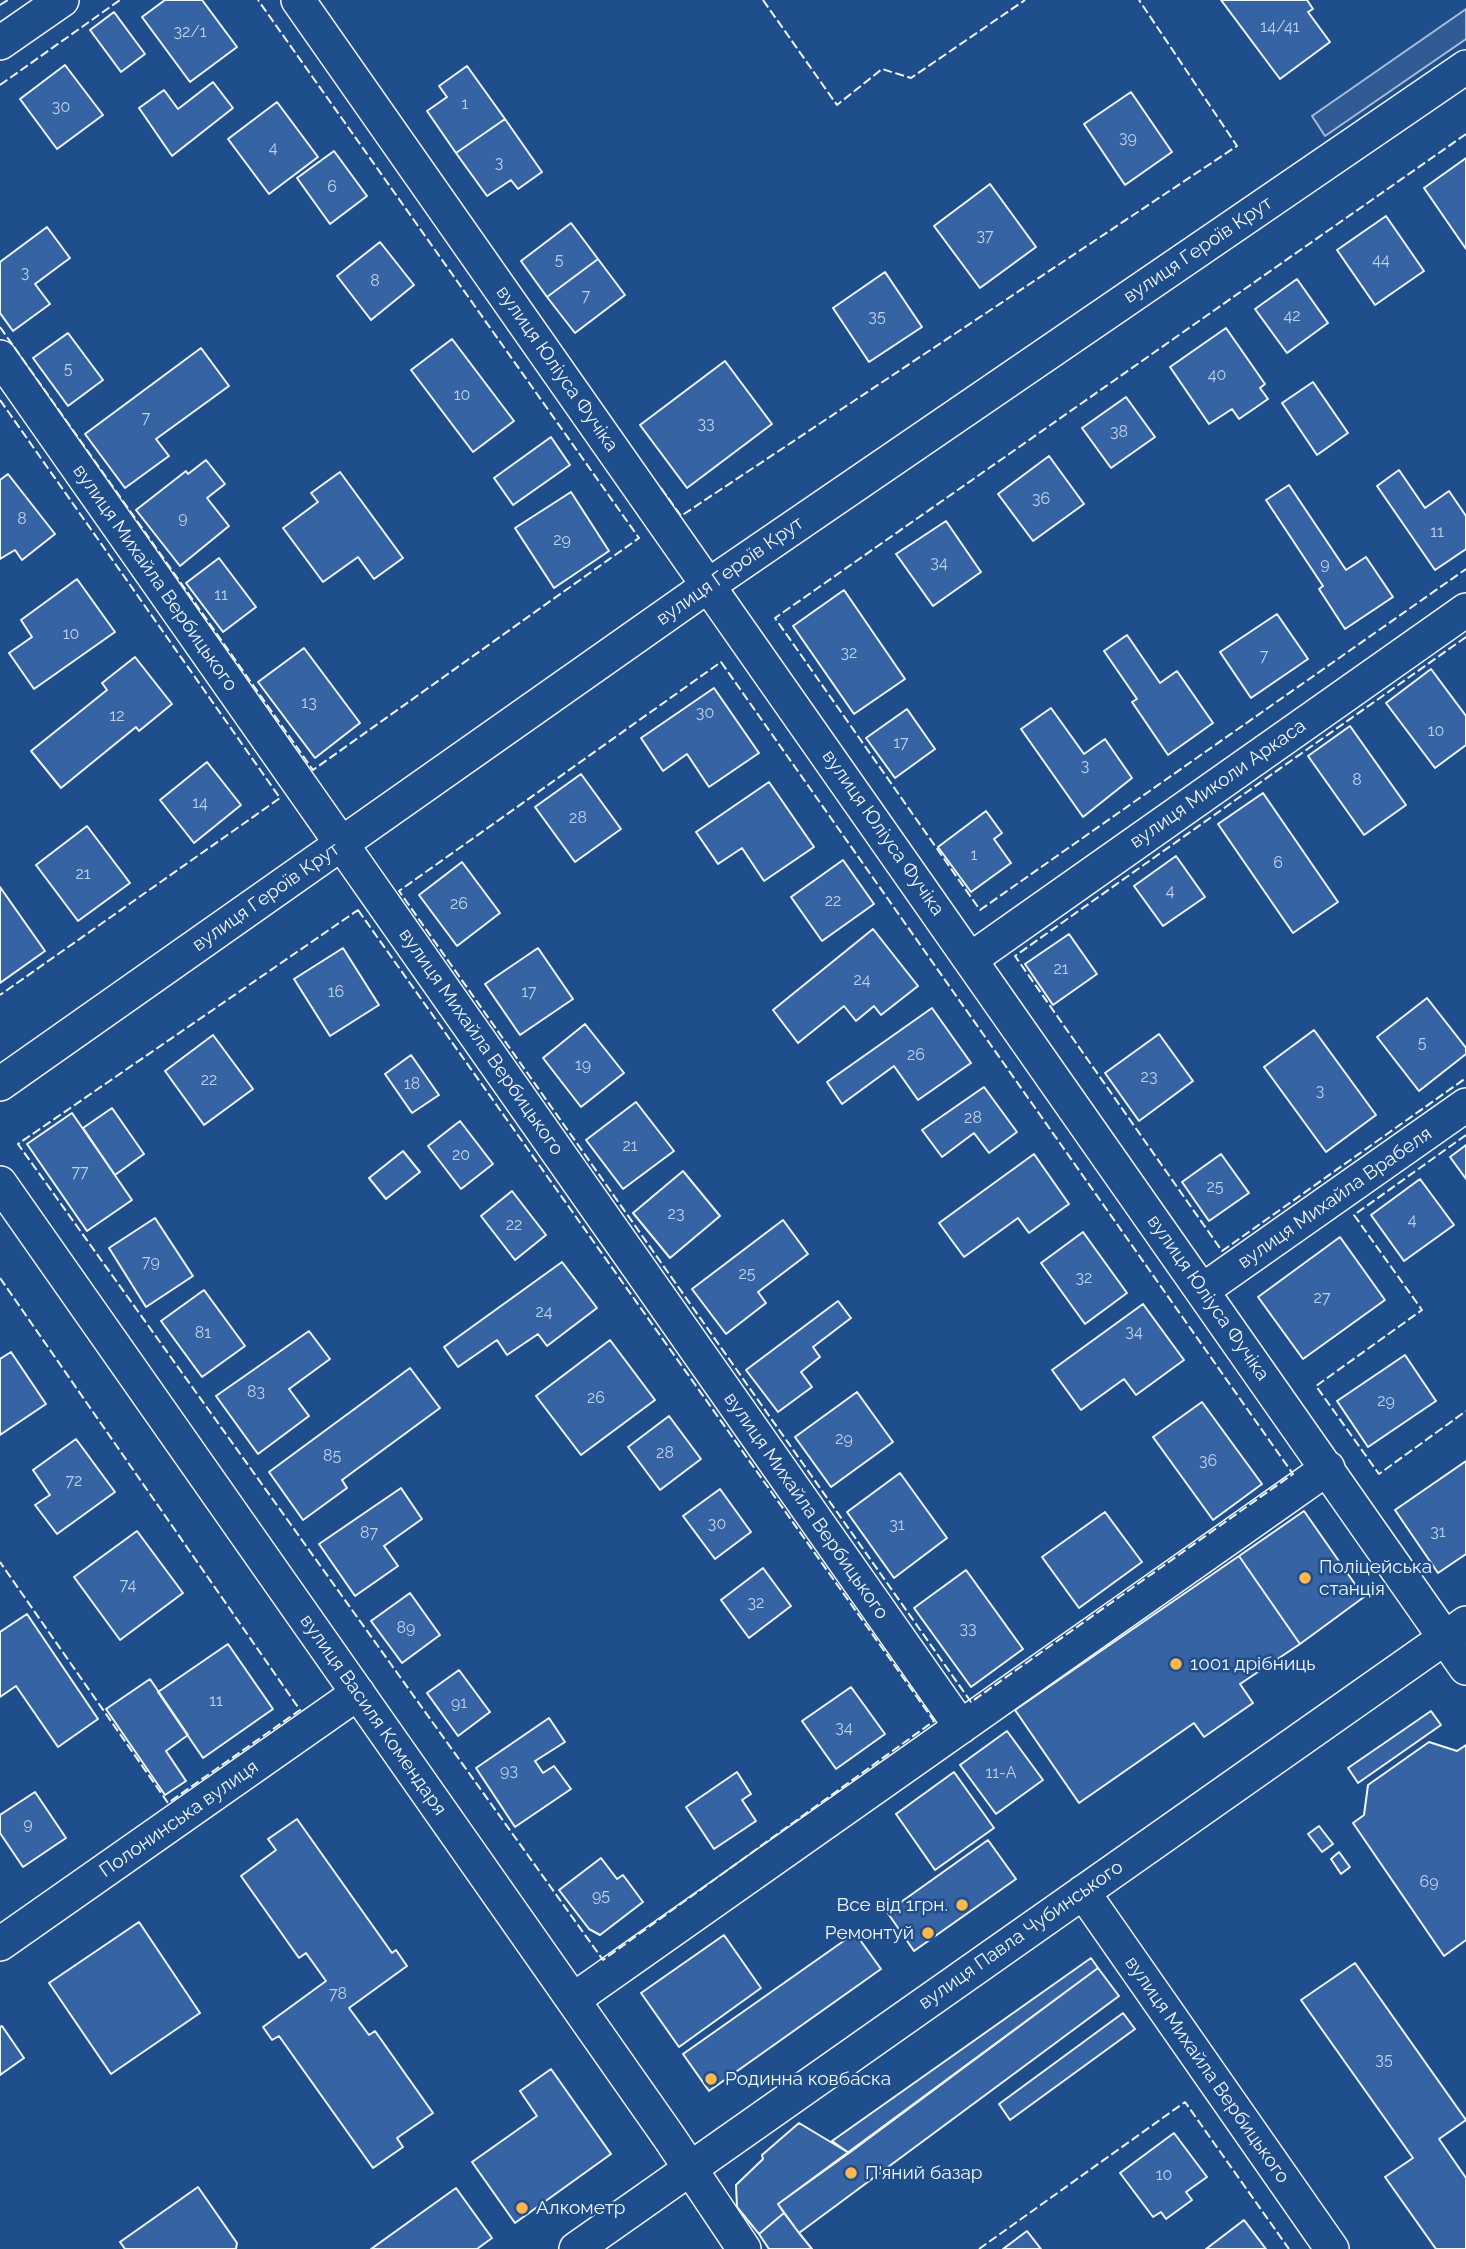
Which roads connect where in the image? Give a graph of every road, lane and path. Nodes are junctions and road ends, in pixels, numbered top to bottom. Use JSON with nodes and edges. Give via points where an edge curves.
{"nodes":[{"id":1,"x":62,"y":0,"type":"edge"},
{"id":2,"x":298,"y":0,"type":"edge"},
{"id":3,"x":0,"y":43,"type":"edge"},
{"id":4,"x":1466,"y":67,"type":"edge"},
{"id":5,"x":0,"y":357,"type":"edge"},
{"id":6,"x":709,"y":585,"type":"junction"},
{"id":7,"x":1466,"y":610,"type":"edge"},
{"id":8,"x":341,"y":844,"type":"junction"},
{"id":9,"x":971,"y":959,"type":"junction"},
{"id":10,"x":0,"y":1084,"type":"edge"},
{"id":11,"x":1466,"y":1105,"type":"edge"},
{"id":12,"x":0,"y":1183,"type":"edge"},
{"id":13,"x":1203,"y":1290,"type":"junction"},
{"id":14,"x":1328,"y":1468,"type":"junction"},
{"id":15,"x":1456,"y":1630,"type":"edge"},
{"id":16,"x":1466,"y":1668,"type":"edge"},
{"id":17,"x":358,"y":1693,"type":"junction"},
{"id":18,"x":961,"y":1727,"type":"junction"},
{"id":19,"x":1083,"y":1892,"type":"junction"},
{"id":20,"x":0,"y":1944,"type":"edge"},
{"id":21,"x":573,"y":2000,"type":"junction"},
{"id":22,"x":689,"y":2169,"type":"junction"},
{"id":23,"x":576,"y":2249,"type":"edge"},
{"id":24,"x":744,"y":2249,"type":"edge"},
{"id":25,"x":1332,"y":2249,"type":"edge"}],
"edges":[{"from":1,"to":3,"type":"street"},
{"from":2,"to":6,"type":"street","name":"вулиця Юліуса Фучіка"},
{"from":4,"to":6,"type":"street","name":"вулиця Героїв Крут"},
{"from":5,"to":8,"type":"street","name":"вулиця Михайла Вербицького"},
{"from":6,"to":8,"type":"street","name":"вулиця Героїв Крут"},
{"from":6,"to":9,"type":"street","name":"вулиця Юліуса Фучіка"},
{"from":7,"to":9,"type":"street","name":"вулиця Миколи Аркаса"},
{"from":8,"to":10,"type":"street","name":"вулиця Героїв Крут"},
{"from":8,"to":18,"type":"street","name":"вулиця Михайла Вербицького"},
{"from":9,"to":13,"type":"street","name":"вулиця Юліуса Фучіка"},
{"from":11,"to":13,"type":"street","name":"вулиця Михайла Врабеля"},
{"from":12,"to":17,"type":"street","name":"вулиця Василя Комендаря"},
{"from":13,"to":14,"type":"street","name":"вулиця Юліуса Фучіка"},
{"from":14,"to":15,"type":"street","name":"вулиця Юліуса Фучіка"},
{"from":14,"to":18,"type":"street"},
{"from":15,"to":16,"type":"street","name":"вулиця Юліуса Фучіка"},
{"from":15,"to":19,"type":"street","name":"вулиця Павла Чубинського"},
{"from":17,"to":20,"type":"street","name":"Полонинська вулиця"},
{"from":17,"to":21,"type":"street","name":"вулиця Василя Комендаря"},
{"from":18,"to":21,"type":"street"},
{"from":19,"to":22,"type":"street","name":"вулиця Павла Чубинського"},
{"from":19,"to":25,"type":"street","name":"вулиця Михайла Вербицького"},
{"from":21,"to":22,"type":"street","name":"вулиця Василя Комендаря"},
{"from":22,"to":23,"type":"street","name":"вулиця Павла Чубинського"},
{"from":22,"to":24,"type":"street","name":"вулиця Василя Комендаря"}]}
